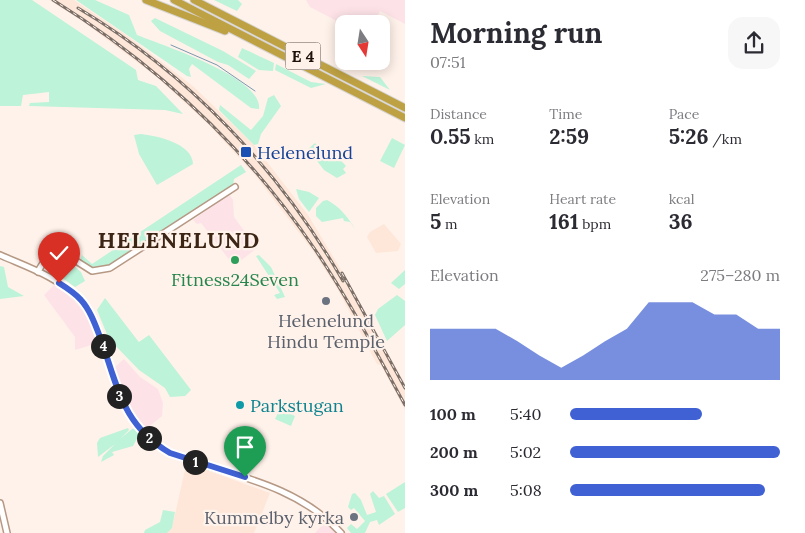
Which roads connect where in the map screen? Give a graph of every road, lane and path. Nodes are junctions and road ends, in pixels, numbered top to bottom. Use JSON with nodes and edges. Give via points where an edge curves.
{"nodes":[{"id":1,"x":146,"y":0,"type":"edge"},
{"id":2,"x":174,"y":0,"type":"edge"},
{"id":3,"x":194,"y":0,"type":"edge"},
{"id":4,"x":260,"y":44,"type":"junction"},
{"id":5,"x":405,"y":108,"type":"edge"},
{"id":6,"x":405,"y":118,"type":"edge"},
{"id":7,"x":235,"y":187,"type":"dead end"},
{"id":8,"x":0,"y":255,"type":"edge"},
{"id":9,"x":38,"y":272,"type":"junction"},
{"id":10,"x":0,"y":503,"type":"edge"},
{"id":11,"x":7,"y":533,"type":"edge"},
{"id":12,"x":341,"y":533,"type":"edge"}],
"edges":[{"from":1,"to":4,"type":"highway"},
{"from":2,"to":4,"type":"highway","number":"E 4"},
{"from":3,"to":5,"type":"highway","number":"E 4"},
{"from":4,"to":6,"type":"highway","number":"E 4"},
{"from":7,"to":9,"type":"street","via":[[110,268],[97,272],[62,252],[44,260]]},
{"from":8,"to":9,"type":"street"},
{"from":9,"to":12,"type":"street","via":[[73,293],[86,308],[103,345],[119,396],[136,424],[154,442],[170,453],[293,495]]},
{"from":10,"to":11,"type":"street"}]}
